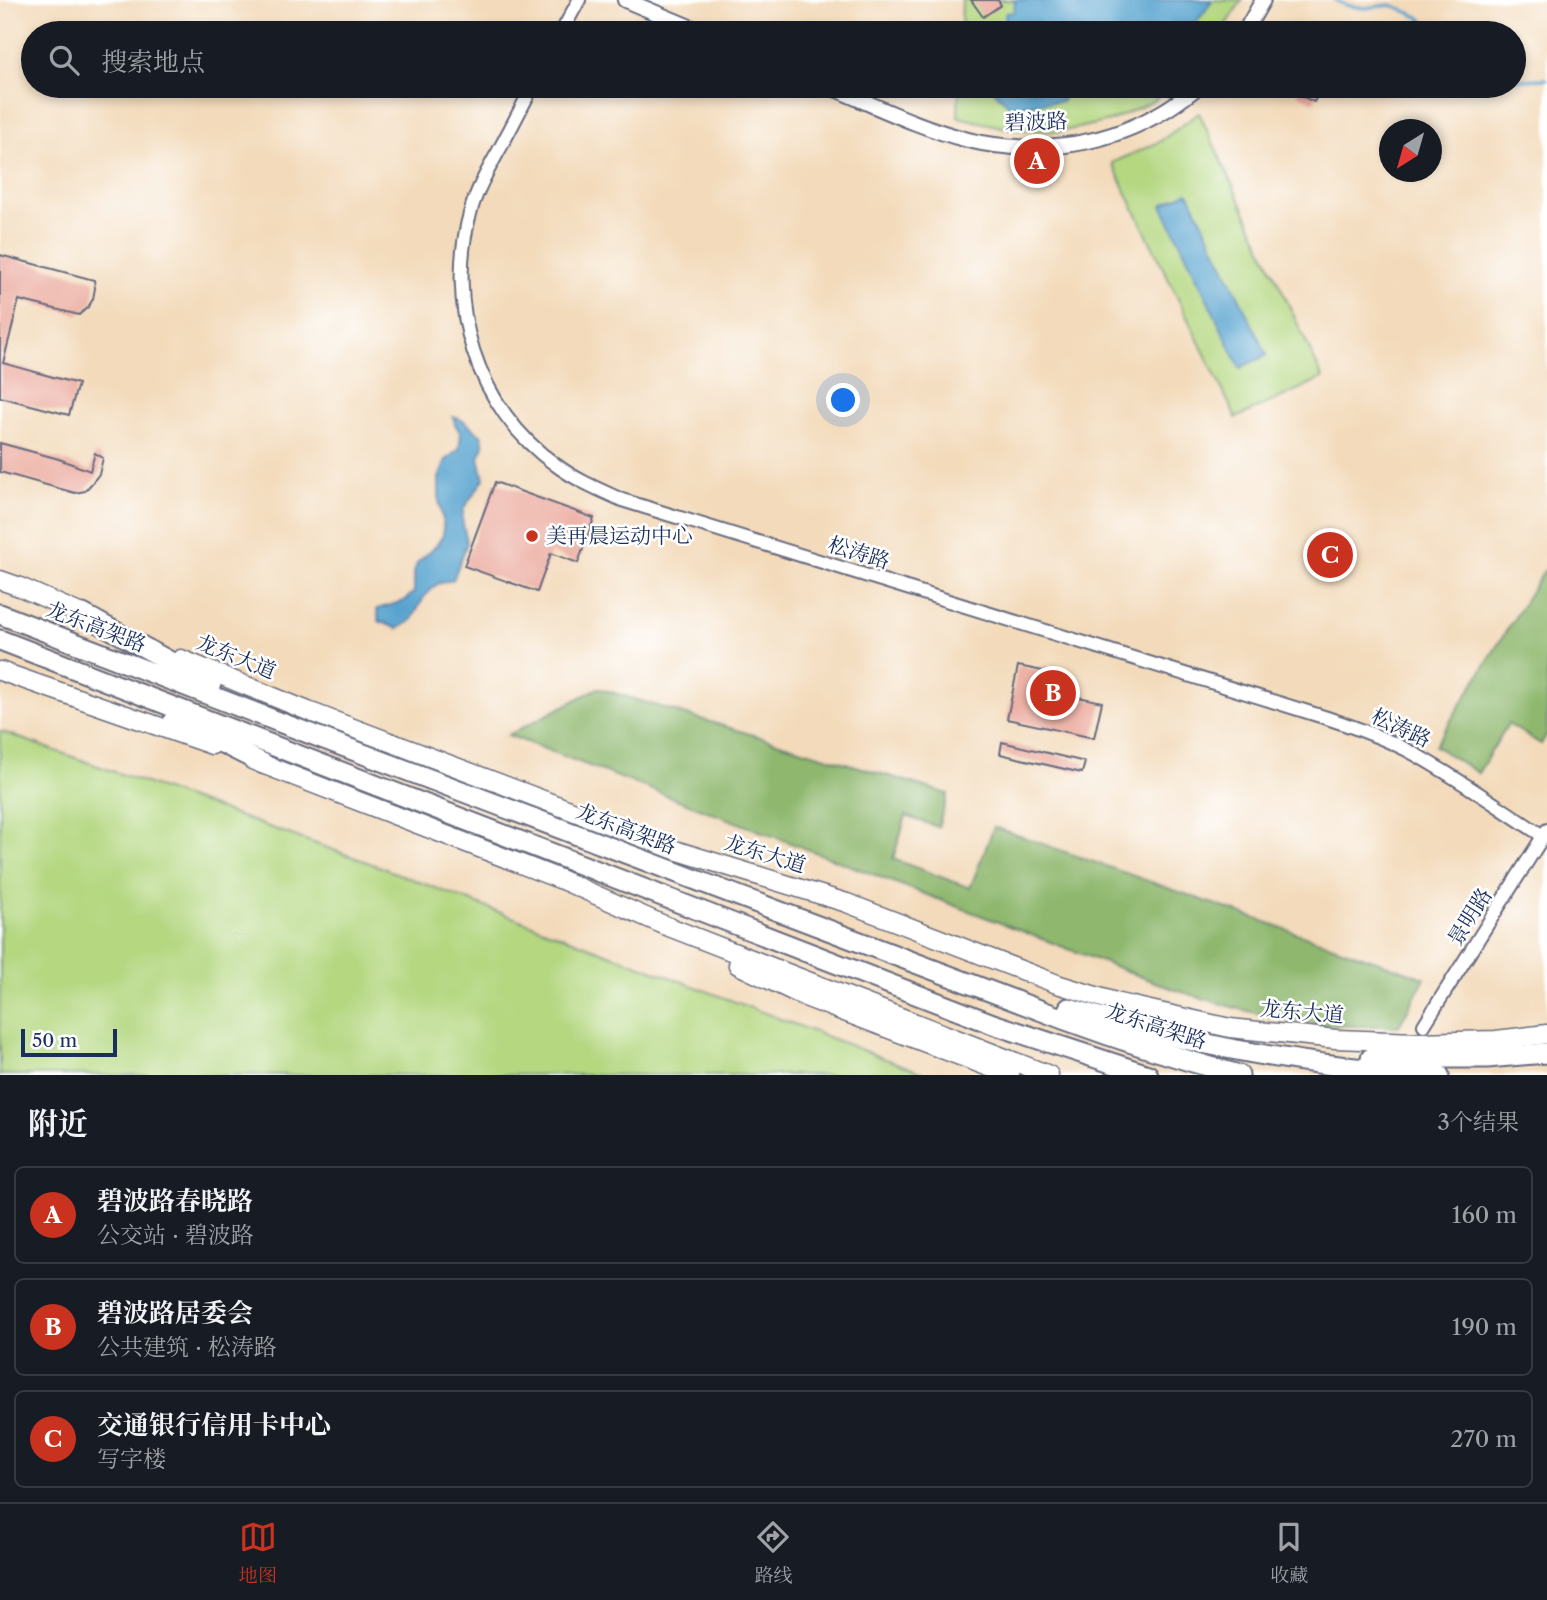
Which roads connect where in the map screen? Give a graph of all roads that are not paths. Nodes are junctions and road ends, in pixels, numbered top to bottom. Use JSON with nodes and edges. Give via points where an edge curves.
{"nodes":[{"id":1,"x":579,"y":0,"type":"edge"},
{"id":2,"x":625,"y":0,"type":"edge"},
{"id":3,"x":1263,"y":0,"type":"edge"},
{"id":4,"x":568,"y":21,"type":"edge"},
{"id":5,"x":675,"y":21,"type":"edge"},
{"id":6,"x":1251,"y":21,"type":"edge"},
{"id":7,"x":527,"y":98,"type":"edge"},
{"id":8,"x":856,"y":98,"type":"edge"},
{"id":9,"x":1184,"y":98,"type":"edge"},
{"id":10,"x":0,"y":580,"type":"edge"},
{"id":11,"x":0,"y":614,"type":"edge"},
{"id":12,"x":83,"y":614,"type":"junction"},
{"id":13,"x":0,"y":640,"type":"edge"},
{"id":14,"x":70,"y":667,"type":"junction"},
{"id":15,"x":0,"y":671,"type":"edge"},
{"id":16,"x":279,"y":722,"type":"junction"},
{"id":17,"x":264,"y":764,"type":"junction"},
{"id":18,"x":1545,"y":833,"type":"edge"},
{"id":19,"x":664,"y":925,"type":"junction"},
{"id":20,"x":889,"y":954,"type":"junction"},
{"id":21,"x":993,"y":1024,"type":"junction"},
{"id":22,"x":1424,"y":1025,"type":"dead end"},
{"id":23,"x":1547,"y":1034,"type":"edge"},
{"id":24,"x":1547,"y":1053,"type":"edge"},
{"id":25,"x":1275,"y":1057,"type":"junction"},
{"id":26,"x":1010,"y":1075,"type":"edge"},
{"id":27,"x":1049,"y":1075,"type":"edge"},
{"id":28,"x":1103,"y":1075,"type":"edge"},
{"id":29,"x":1148,"y":1075,"type":"edge"},
{"id":30,"x":1239,"y":1075,"type":"edge"},
{"id":31,"x":1439,"y":1075,"type":"edge"}],
"edges":[{"from":1,"to":4,"type":"street"},
{"from":2,"to":5,"type":"street"},
{"from":3,"to":6,"type":"street"},
{"from":7,"to":18,"type":"street","name":"松涛路","via":[[472,207],[461,259],[461,290],[473,354],[486,385],[506,417],[556,466],[622,500],[1354,727],[1405,749]]},
{"from":8,"to":9,"type":"street","name":"碧波路","via":[[948,134],[1017,147],[1062,145],[1109,135]]},
{"from":10,"to":12,"type":"main road","name":"龙东大道"},
{"from":11,"to":16,"type":"highway","name":"龙东高架路"},
{"from":12,"to":16,"type":"highway"},
{"from":12,"to":23,"type":"main road","name":"龙东大道","via":[[202,668],[678,851],[847,903],[1118,1003],[1217,1025],[1336,1039],[1417,1042]]},
{"from":13,"to":14,"type":"highway"},
{"from":14,"to":17,"type":"highway"},
{"from":14,"to":21,"type":"highway"},
{"from":15,"to":17,"type":"main road"},
{"from":16,"to":20,"type":"highway","name":"龙东高架路"},
{"from":17,"to":19,"type":"main road","via":[[562,880]]},
{"from":18,"to":22,"type":"street","name":"景明路"},
{"from":19,"to":26,"type":"main road","via":[[805,997]]},
{"from":19,"to":27,"type":"main road"},
{"from":20,"to":25,"type":"highway","via":[[1114,1022]]},
{"from":20,"to":30,"type":"highway","name":"龙东高架路","via":[[1126,1042]]},
{"from":21,"to":28,"type":"highway"},
{"from":21,"to":29,"type":"highway"},
{"from":24,"to":25,"type":"highway","via":[[1487,1058]]},
{"from":25,"to":31,"type":"highway"}]}
